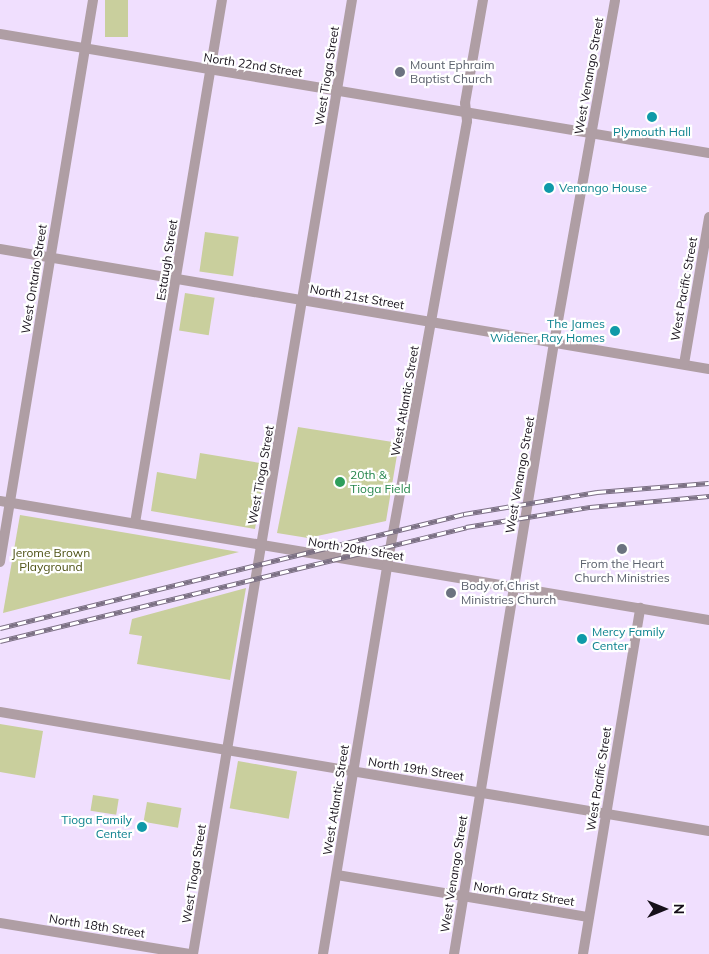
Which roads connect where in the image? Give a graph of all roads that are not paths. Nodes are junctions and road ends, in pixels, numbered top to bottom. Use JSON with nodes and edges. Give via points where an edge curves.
{"nodes":[{"id":1,"x":93,"y":0,"type":"edge"},
{"id":2,"x":222,"y":0,"type":"edge"},
{"id":3,"x":352,"y":0,"type":"edge"},
{"id":4,"x":483,"y":0,"type":"edge"},
{"id":5,"x":615,"y":0,"type":"edge"},
{"id":6,"x":0,"y":34,"type":"edge"},
{"id":7,"x":85,"y":49,"type":"junction"},
{"id":8,"x":210,"y":71,"type":"junction"},
{"id":9,"x":337,"y":92,"type":"junction"},
{"id":10,"x":466,"y":112,"type":"junction"},
{"id":11,"x":592,"y":133,"type":"junction"},
{"id":12,"x":709,"y":153,"type":"edge"},
{"id":13,"x":709,"y":217,"type":"edge"},
{"id":14,"x":0,"y":249,"type":"edge"},
{"id":15,"x":50,"y":257,"type":"junction"},
{"id":16,"x":177,"y":280,"type":"junction"},
{"id":17,"x":304,"y":301,"type":"junction"},
{"id":18,"x":432,"y":323,"type":"junction"},
{"id":19,"x":554,"y":343,"type":"junction"},
{"id":20,"x":684,"y":364,"type":"junction"},
{"id":21,"x":709,"y":369,"type":"edge"},
{"id":22,"x":5,"y":502,"type":"edge"},
{"id":23,"x":135,"y":523,"type":"junction"},
{"id":24,"x":262,"y":546,"type":"junction"},
{"id":25,"x":0,"y":562,"type":"edge"},
{"id":26,"x":387,"y":566,"type":"junction"},
{"id":27,"x":513,"y":588,"type":"junction"},
{"id":28,"x":640,"y":608,"type":"junction"},
{"id":29,"x":709,"y":620,"type":"edge"},
{"id":30,"x":0,"y":712,"type":"edge"},
{"id":31,"x":226,"y":750,"type":"junction"},
{"id":32,"x":354,"y":771,"type":"junction"},
{"id":33,"x":480,"y":792,"type":"junction"},
{"id":34,"x":606,"y":814,"type":"junction"},
{"id":35,"x":709,"y":831,"type":"edge"},
{"id":36,"x":337,"y":875,"type":"junction"},
{"id":37,"x":464,"y":897,"type":"junction"},
{"id":38,"x":589,"y":917,"type":"junction"},
{"id":39,"x":0,"y":922,"type":"edge"},
{"id":40,"x":189,"y":954,"type":"edge"},
{"id":41,"x":193,"y":954,"type":"edge"},
{"id":42,"x":323,"y":954,"type":"edge"},
{"id":43,"x":454,"y":954,"type":"edge"},
{"id":44,"x":583,"y":954,"type":"edge"}],
"edges":[{"from":1,"to":7,"type":"street","name":"West Ontario Street"},
{"from":2,"to":8,"type":"street","name":"Estaugh Street"},
{"from":3,"to":9,"type":"street","name":"West Tioga Street"},
{"from":4,"to":10,"type":"street","name":"West Atlantic Street"},
{"from":5,"to":11,"type":"street","name":"West Venango Street"},
{"from":6,"to":7,"type":"street","name":"North 22nd Street"},
{"from":7,"to":8,"type":"street","name":"North 22nd Street"},
{"from":7,"to":15,"type":"street","name":"West Ontario Street"},
{"from":8,"to":9,"type":"street","name":"North 22nd Street"},
{"from":8,"to":16,"type":"street","name":"Estaugh Street"},
{"from":9,"to":10,"type":"street","name":"North 22nd Street"},
{"from":9,"to":17,"type":"street","name":"West Tioga Street"},
{"from":10,"to":11,"type":"street","name":"North 22nd Street"},
{"from":10,"to":18,"type":"street","name":"West Atlantic Street"},
{"from":11,"to":12,"type":"street","name":"North 22nd Street"},
{"from":11,"to":19,"type":"street","name":"West Venango Street"},
{"from":13,"to":20,"type":"street","name":"West Pacific Street"},
{"from":14,"to":15,"type":"street","name":"North 21st Street"},
{"from":15,"to":16,"type":"street","name":"North 21st Street"},
{"from":15,"to":22,"type":"street","name":"West Ontario Street"},
{"from":16,"to":17,"type":"street","name":"North 21st Street"},
{"from":16,"to":23,"type":"street","name":"Estaugh Street"},
{"from":17,"to":18,"type":"street","name":"North 21st Street"},
{"from":17,"to":24,"type":"street","name":"West Tioga Street"},
{"from":18,"to":19,"type":"street","name":"North 21st Street"},
{"from":18,"to":26,"type":"street","name":"West Atlantic Street"},
{"from":19,"to":20,"type":"street","name":"North 21st Street"},
{"from":19,"to":27,"type":"street","name":"West Venango Street"},
{"from":20,"to":21,"type":"street","name":"North 21st Street"},
{"from":22,"to":23,"type":"street","name":"North 20th Street"},
{"from":22,"to":25,"type":"street","name":"West Ontario Street"},
{"from":23,"to":24,"type":"street","name":"North 20th Street"},
{"from":24,"to":26,"type":"street","name":"North 20th Street"},
{"from":24,"to":31,"type":"street","name":"West Tioga Street"},
{"from":26,"to":27,"type":"street","name":"North 20th Street"},
{"from":26,"to":32,"type":"street","name":"West Atlantic Street"},
{"from":27,"to":28,"type":"street","name":"North 20th Street"},
{"from":27,"to":33,"type":"street","name":"West Venango Street"},
{"from":28,"to":29,"type":"street","name":"North 20th Street"},
{"from":28,"to":34,"type":"street","name":"West Pacific Street"},
{"from":30,"to":31,"type":"street","name":"North 19th Street"},
{"from":31,"to":32,"type":"street","name":"North 19th Street"},
{"from":31,"to":41,"type":"street","name":"West Tioga Street"},
{"from":32,"to":33,"type":"street","name":"North 19th Street"},
{"from":32,"to":36,"type":"street","name":"West Atlantic Street"},
{"from":33,"to":34,"type":"street","name":"North 19th Street"},
{"from":33,"to":37,"type":"street","name":"West Venango Street"},
{"from":34,"to":35,"type":"street","name":"North 19th Street"},
{"from":34,"to":38,"type":"street","name":"West Pacific Street"},
{"from":36,"to":37,"type":"street","name":"North Gratz Street"},
{"from":36,"to":42,"type":"street","name":"West Atlantic Street"},
{"from":37,"to":38,"type":"street","name":"North Gratz Street"},
{"from":37,"to":43,"type":"street","name":"West Venango Street"},
{"from":38,"to":44,"type":"street","name":"West Pacific Street"},
{"from":39,"to":40,"type":"street","name":"North 18th Street"}]}
